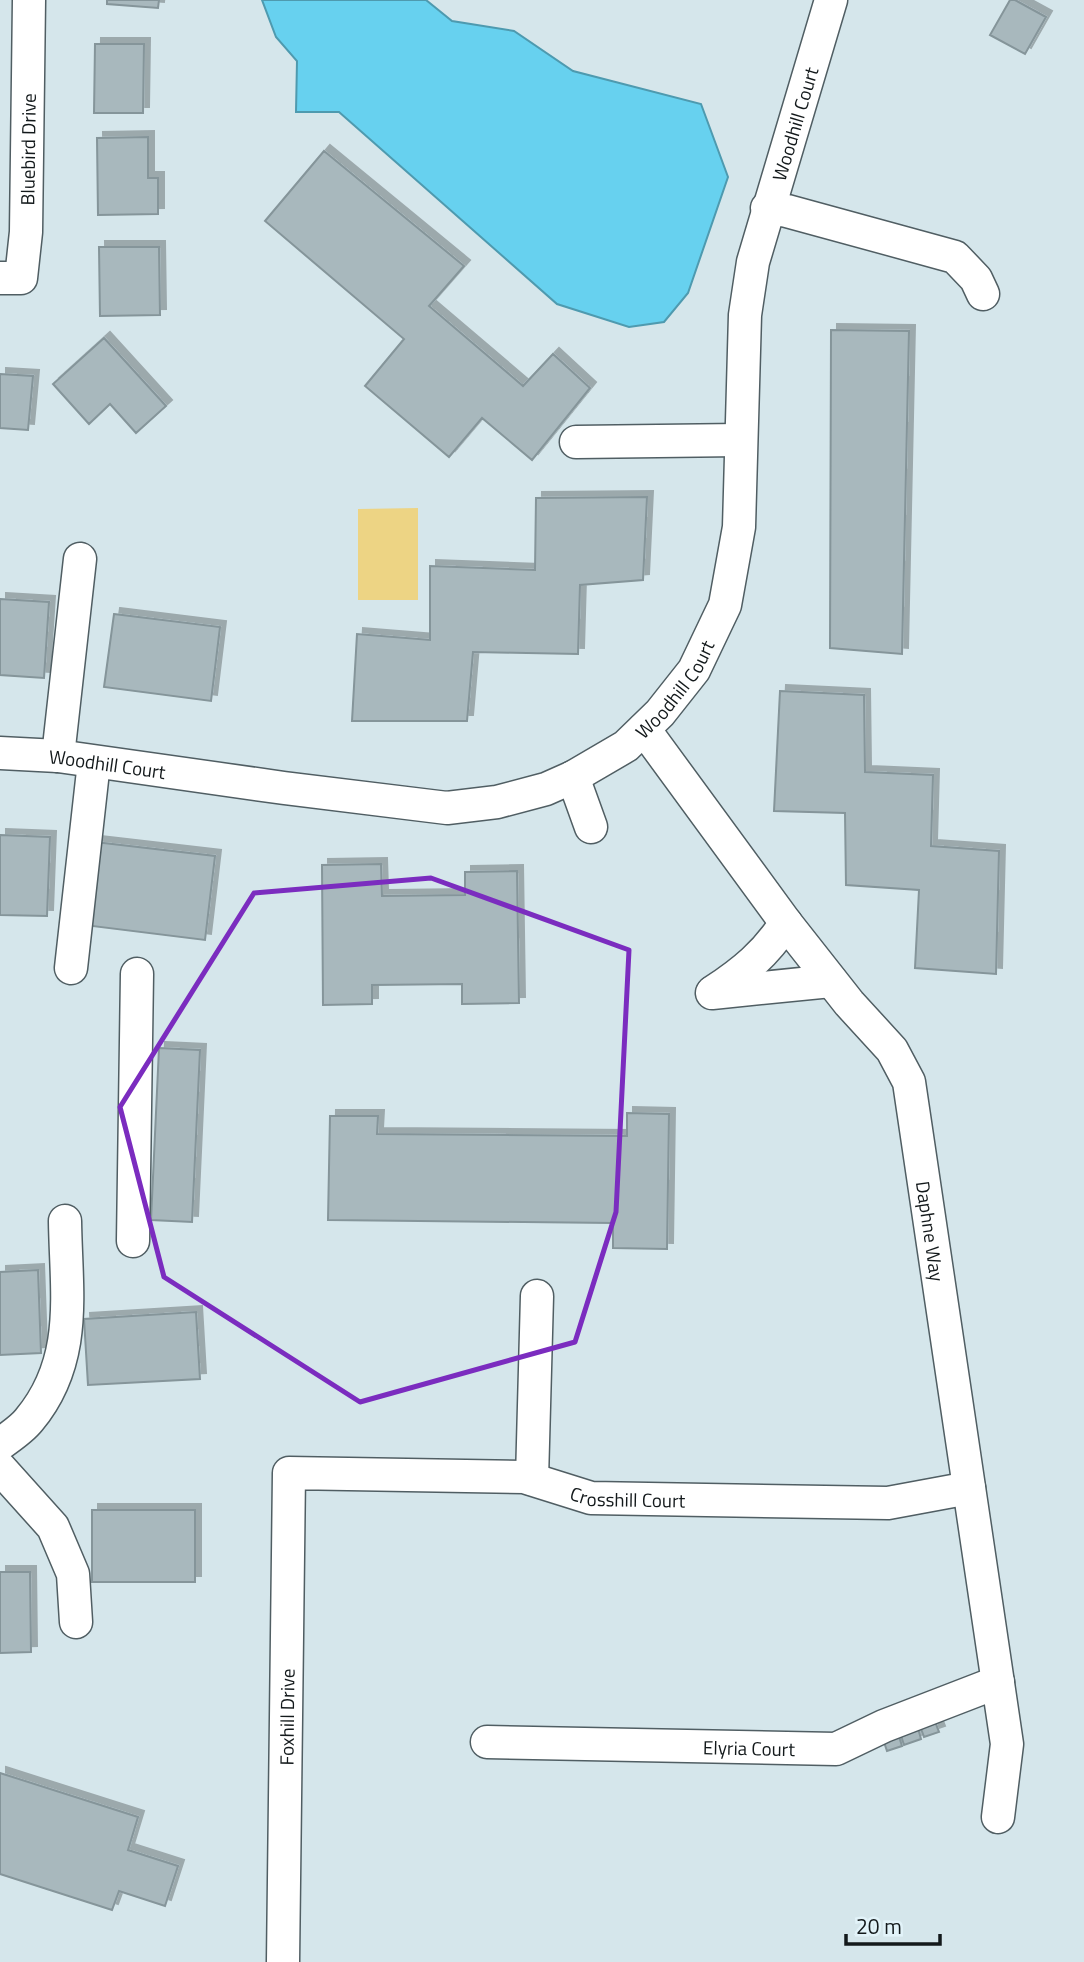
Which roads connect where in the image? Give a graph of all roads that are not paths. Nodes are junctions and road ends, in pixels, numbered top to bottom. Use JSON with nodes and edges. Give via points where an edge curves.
{"nodes":[{"id":1,"x":29,"y":0,"type":"edge"},
{"id":2,"x":831,"y":0,"type":"edge"},
{"id":3,"x":767,"y":208,"type":"junction"},
{"id":4,"x":0,"y":278,"type":"edge"},
{"id":5,"x":983,"y":294,"type":"dead end"},
{"id":6,"x":740,"y":440,"type":"junction"},
{"id":7,"x":576,"y":442,"type":"dead end"},
{"id":8,"x":80,"y":559,"type":"dead end"},
{"id":9,"x":644,"y":729,"type":"junction"},
{"id":10,"x":0,"y":752,"type":"edge"},
{"id":11,"x":58,"y":756,"type":"junction"},
{"id":12,"x":94,"y":762,"type":"junction"},
{"id":13,"x":573,"y":777,"type":"junction"},
{"id":14,"x":591,"y":827,"type":"dead end"},
{"id":15,"x":786,"y":923,"type":"junction"},
{"id":16,"x":71,"y":968,"type":"dead end"},
{"id":17,"x":137,"y":974,"type":"dead end"},
{"id":18,"x":831,"y":981,"type":"junction"},
{"id":19,"x":65,"y":1221,"type":"dead end"},
{"id":20,"x":133,"y":1241,"type":"dead end"},
{"id":21,"x":537,"y":1296,"type":"dead end"},
{"id":22,"x":0,"y":1444,"type":"edge"},
{"id":23,"x":0,"y":1468,"type":"edge"},
{"id":24,"x":289,"y":1472,"type":"joint"},
{"id":25,"x":532,"y":1479,"type":"junction"},
{"id":26,"x":970,"y":1488,"type":"junction"},
{"id":27,"x":76,"y":1622,"type":"dead end"},
{"id":28,"x":998,"y":1682,"type":"junction"},
{"id":29,"x":487,"y":1742,"type":"dead end"},
{"id":30,"x":998,"y":1817,"type":"dead end"},
{"id":31,"x":283,"y":1962,"type":"edge"}],
"edges":[{"from":1,"to":4,"type":"street","name":"Bluebird Drive","via":[[26,232],[21,278]]},
{"from":2,"to":3,"type":"street","name":"Woodhill Court"},
{"from":3,"to":5,"type":"street","via":[[955,257]]},
{"from":3,"to":6,"type":"street","name":"Woodhill Court","via":[[745,315]]},
{"from":6,"to":7,"type":"street"},
{"from":6,"to":9,"type":"street","name":"Woodhill Court","via":[[739,527],[725,605],[694,670]]},
{"from":8,"to":11,"type":"street"},
{"from":9,"to":13,"type":"street","name":"Woodhill Court","via":[[626,746]]},
{"from":9,"to":15,"type":"street","name":"Daphne Way"},
{"from":10,"to":11,"type":"street","name":"Woodhill Court"},
{"from":11,"to":12,"type":"street","name":"Woodhill Court"},
{"from":12,"to":13,"type":"street","name":"Woodhill Court","via":[[447,808],[496,802]]},
{"from":12,"to":16,"type":"street"},
{"from":13,"to":14,"type":"street"},
{"from":15,"to":18,"type":"street","name":"Daphne Way"},
{"from":15,"to":18,"type":"street","via":[[768,950],[712,993]]},
{"from":17,"to":20,"type":"street"},
{"from":18,"to":26,"type":"street","name":"Daphne Way","via":[[892,1050],[909,1082]]},
{"from":19,"to":22,"type":"street","via":[[64,1351],[42,1402],[28,1422]]},
{"from":21,"to":25,"type":"street"},
{"from":23,"to":27,"type":"street","via":[[52,1527],[73,1574]]},
{"from":24,"to":25,"type":"street","name":"Crosshill Court"},
{"from":24,"to":31,"type":"street","name":"Foxhill Drive"},
{"from":25,"to":26,"type":"street","name":"Crosshill Court","via":[[591,1498],[888,1503]]},
{"from":26,"to":28,"type":"street","name":"Daphne Way"},
{"from":28,"to":29,"type":"street","name":"Elyria Court","via":[[836,1749]]},
{"from":28,"to":30,"type":"street","name":"Daphne Way","via":[[1007,1744]]}]}
